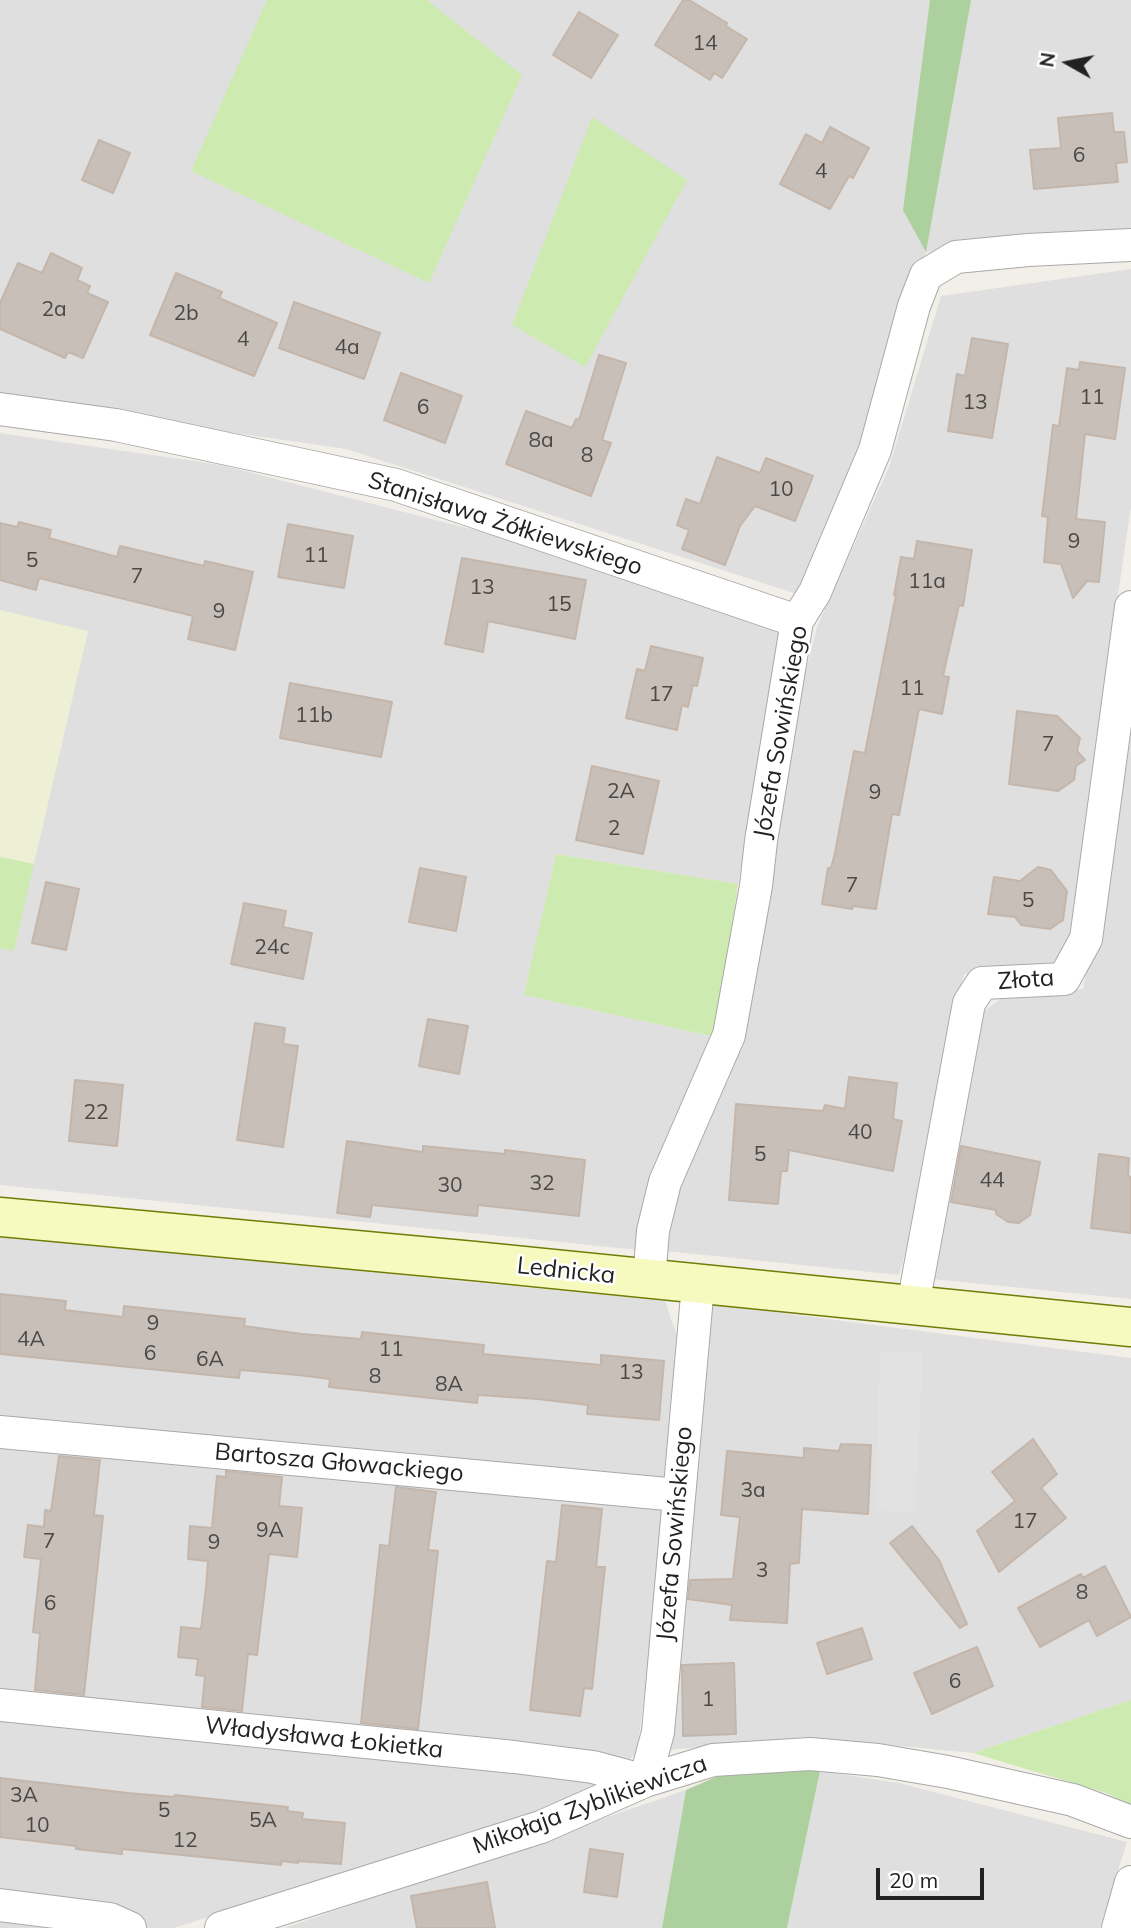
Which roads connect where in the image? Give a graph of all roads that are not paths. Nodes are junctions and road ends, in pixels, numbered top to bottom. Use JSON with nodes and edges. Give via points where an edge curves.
{"nodes":[{"id":1,"x":1131,"y":245,"type":"edge"},
{"id":2,"x":0,"y":409,"type":"edge"},
{"id":3,"x":1131,"y":607,"type":"edge"},
{"id":4,"x":797,"y":621,"type":"junction"},
{"id":5,"x":0,"y":1217,"type":"edge"},
{"id":6,"x":649,"y":1280,"type":"junction"},
{"id":7,"x":698,"y":1285,"type":"junction"},
{"id":8,"x":913,"y":1306,"type":"junction"},
{"id":9,"x":1131,"y":1327,"type":"edge"},
{"id":10,"x":0,"y":1432,"type":"edge"},
{"id":11,"x":678,"y":1495,"type":"junction"},
{"id":12,"x":0,"y":1705,"type":"edge"},
{"id":13,"x":645,"y":1781,"type":"junction"},
{"id":14,"x":1131,"y":1822,"type":"edge"},
{"id":15,"x":1131,"y":1882,"type":"edge"},
{"id":16,"x":0,"y":1905,"type":"edge"},
{"id":17,"x":130,"y":1928,"type":"edge"},
{"id":18,"x":221,"y":1928,"type":"edge"},
{"id":19,"x":1118,"y":1928,"type":"edge"}],
"edges":[{"from":1,"to":4,"type":"street","name":"Józefa Sowińskiego","via":[[956,257],[926,275],[875,450],[815,592]]},
{"from":2,"to":4,"type":"street","name":"Stanisława Żółkiewskiego","via":[[116,425],[396,485]]},
{"from":3,"to":8,"type":"street","name":"Złota","via":[[1086,939],[1064,979],[982,983],[969,1003]]},
{"from":4,"to":6,"type":"street","name":"Józefa Sowińskiego","via":[[729,1035],[665,1182],[653,1231]]},
{"from":5,"to":6,"type":"main road","name":"Lednicka"},
{"from":6,"to":7,"type":"main road","name":"Lednicka"},
{"from":7,"to":8,"type":"main road","name":"Lednicka"},
{"from":7,"to":11,"type":"street","name":"Józefa Sowińskiego"},
{"from":8,"to":9,"type":"main road","name":"Lednicka"},
{"from":10,"to":11,"type":"street","name":"Bartosza Głowackiego"},
{"from":11,"to":13,"type":"street","name":"Józefa Sowińskiego","via":[[657,1732]]},
{"from":12,"to":13,"type":"street","name":"Władysława Łokietka","via":[[514,1757],[593,1767]]},
{"from":13,"to":14,"type":"street","name":"Mikołaja Zyblikiewicza","via":[[713,1759],[810,1754],[947,1772],[1073,1800]]},
{"from":13,"to":18,"type":"street","name":"Mikołaja Zyblikiewicza","via":[[541,1827]]},
{"from":15,"to":19,"type":"street"},
{"from":16,"to":17,"type":"street","via":[[110,1919]]}]}
